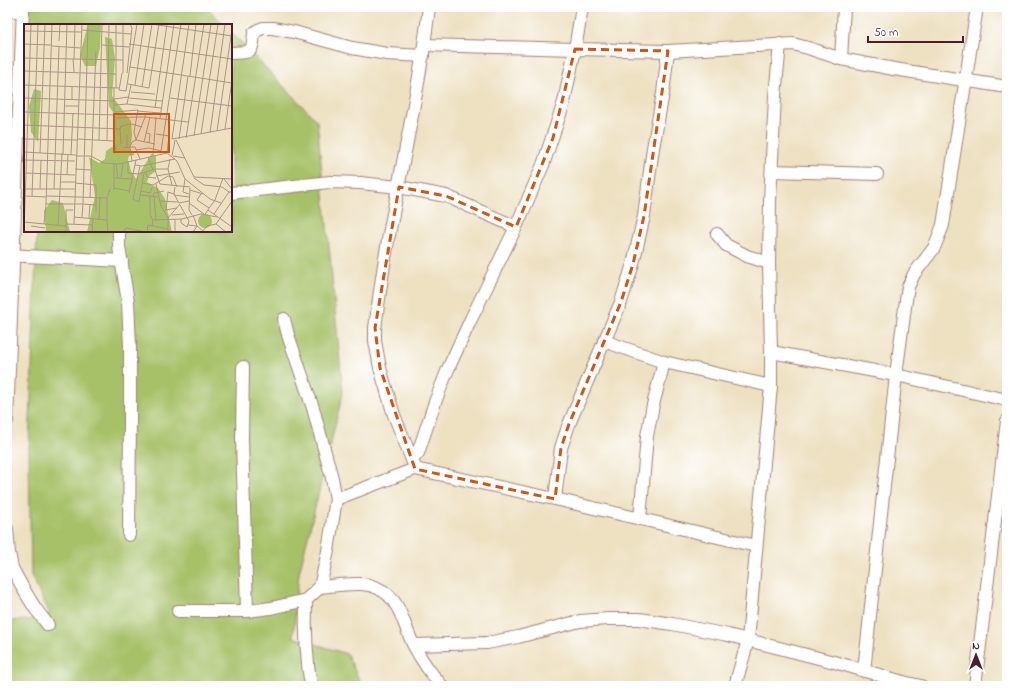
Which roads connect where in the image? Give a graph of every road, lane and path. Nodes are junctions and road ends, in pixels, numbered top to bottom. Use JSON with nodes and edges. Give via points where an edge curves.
{"nodes":[{"id":1,"x":429,"y":7,"type":"edge"},
{"id":2,"x":582,"y":7,"type":"edge"},
{"id":3,"x":844,"y":7,"type":"edge"},
{"id":4,"x":977,"y":7,"type":"edge"},
{"id":5,"x":23,"y":9,"type":"edge"},
{"id":6,"x":7,"y":11,"type":"edge"},
{"id":7,"x":780,"y":44,"type":"junction"},
{"id":8,"x":575,"y":49,"type":"junction"},
{"id":9,"x":423,"y":51,"type":"junction"},
{"id":10,"x":668,"y":51,"type":"junction"},
{"id":11,"x":232,"y":53,"type":"edge"},
{"id":12,"x":841,"y":59,"type":"junction"},
{"id":13,"x":23,"y":65,"type":"edge"},
{"id":14,"x":966,"y":80,"type":"junction"},
{"id":15,"x":1007,"y":87,"type":"edge"},
{"id":16,"x":772,"y":171,"type":"junction"},
{"id":17,"x":876,"y":174,"type":"dead end"},
{"id":18,"x":399,"y":187,"type":"junction"},
{"id":19,"x":232,"y":193,"type":"edge"},
{"id":20,"x":516,"y":227,"type":"junction"},
{"id":21,"x":119,"y":232,"type":"edge"},
{"id":22,"x":717,"y":234,"type":"dead end"},
{"id":23,"x":10,"y":255,"type":"edge"},
{"id":24,"x":122,"y":261,"type":"junction"},
{"id":25,"x":769,"y":263,"type":"junction"},
{"id":26,"x":284,"y":319,"type":"dead end"},
{"id":27,"x":604,"y":341,"type":"junction"},
{"id":28,"x":771,"y":352,"type":"junction"},
{"id":29,"x":664,"y":362,"type":"junction"},
{"id":30,"x":243,"y":367,"type":"dead end"},
{"id":31,"x":896,"y":376,"type":"junction"},
{"id":32,"x":771,"y":386,"type":"junction"},
{"id":33,"x":1007,"y":400,"type":"edge"},
{"id":34,"x":7,"y":421,"type":"edge"},
{"id":35,"x":1007,"y":421,"type":"edge"},
{"id":36,"x":414,"y":463,"type":"junction"},
{"id":37,"x":336,"y":499,"type":"junction"},
{"id":38,"x":555,"y":499,"type":"junction"},
{"id":39,"x":640,"y":519,"type":"junction"},
{"id":40,"x":7,"y":529,"type":"edge"},
{"id":41,"x":129,"y":535,"type":"dead end"},
{"id":42,"x":756,"y":546,"type":"junction"},
{"id":43,"x":320,"y":587,"type":"junction"},
{"id":44,"x":306,"y":600,"type":"junction"},
{"id":45,"x":247,"y":611,"type":"junction"},
{"id":46,"x":178,"y":612,"type":"dead end"},
{"id":47,"x":48,"y":625,"type":"dead end"},
{"id":48,"x":748,"y":640,"type":"junction"},
{"id":49,"x":414,"y":645,"type":"junction"},
{"id":50,"x":864,"y":671,"type":"junction"},
{"id":51,"x":898,"y":684,"type":"edge"},
{"id":52,"x":311,"y":686,"type":"edge"},
{"id":53,"x":442,"y":686,"type":"edge"},
{"id":54,"x":735,"y":686,"type":"edge"},
{"id":55,"x":921,"y":686,"type":"edge"},
{"id":56,"x":975,"y":686,"type":"edge"}],
"edges":[{"from":1,"to":9,"type":"street"},
{"from":2,"to":8,"type":"street"},
{"from":3,"to":12,"type":"street"},
{"from":4,"to":14,"type":"street"},
{"from":5,"to":6,"type":"street"},
{"from":5,"to":13,"type":"street"},
{"from":7,"to":10,"type":"street"},
{"from":7,"to":12,"type":"street","via":[[793,44]]},
{"from":7,"to":16,"type":"street"},
{"from":8,"to":9,"type":"street"},
{"from":8,"to":10,"type":"street"},
{"from":8,"to":20,"type":"street","via":[[564,102],[553,138]]},
{"from":9,"to":11,"type":"street","via":[[387,54],[352,48],[294,32],[263,28],[254,33],[253,47],[250,51]]},
{"from":9,"to":18,"type":"street"},
{"from":10,"to":27,"type":"street","via":[[644,216],[621,302]]},
{"from":12,"to":14,"type":"street"},
{"from":13,"to":23,"type":"street"},
{"from":14,"to":15,"type":"street"},
{"from":14,"to":31,"type":"street","via":[[943,225],[934,248],[914,274],[908,287]]},
{"from":16,"to":17,"type":"street"},
{"from":16,"to":25,"type":"street"},
{"from":18,"to":19,"type":"street","via":[[330,182]]},
{"from":18,"to":20,"type":"street","via":[[446,196]]},
{"from":18,"to":36,"type":"street","via":[[375,328],[380,368],[394,415]]},
{"from":20,"to":36,"type":"street","via":[[448,369]]},
{"from":21,"to":24,"type":"street"},
{"from":22,"to":25,"type":"street","via":[[726,245],[747,256]]},
{"from":23,"to":24,"type":"street"},
{"from":23,"to":34,"type":"street"},
{"from":24,"to":41,"type":"street","via":[[128,302],[130,346]]},
{"from":25,"to":28,"type":"street"},
{"from":26,"to":37,"type":"street","via":[[313,408]]},
{"from":27,"to":29,"type":"street"},
{"from":27,"to":38,"type":"street","via":[[576,404],[563,442]]},
{"from":28,"to":31,"type":"street"},
{"from":28,"to":32,"type":"street"},
{"from":29,"to":32,"type":"street"},
{"from":29,"to":39,"type":"street","via":[[647,436]]},
{"from":30,"to":45,"type":"street","via":[[242,439]]},
{"from":31,"to":33,"type":"street"},
{"from":31,"to":50,"type":"street"},
{"from":32,"to":42,"type":"street"},
{"from":35,"to":56,"type":"street"},
{"from":36,"to":37,"type":"street"},
{"from":36,"to":38,"type":"street"},
{"from":37,"to":43,"type":"street"},
{"from":38,"to":39,"type":"street"},
{"from":39,"to":42,"type":"street"},
{"from":40,"to":47,"type":"street","via":[[12,568]]},
{"from":42,"to":48,"type":"street"},
{"from":43,"to":44,"type":"street"},
{"from":43,"to":49,"type":"street","via":[[367,585],[382,590],[393,599]]},
{"from":44,"to":45,"type":"street"},
{"from":44,"to":52,"type":"street","via":[[305,631]]},
{"from":45,"to":46,"type":"street"},
{"from":48,"to":49,"type":"street","via":[[639,619],[608,619],[580,621],[487,643]]},
{"from":48,"to":50,"type":"street"},
{"from":48,"to":54,"type":"street"},
{"from":49,"to":53,"type":"street","via":[[425,665]]},
{"from":50,"to":51,"type":"street"},
{"from":51,"to":55,"type":"street"}]}
